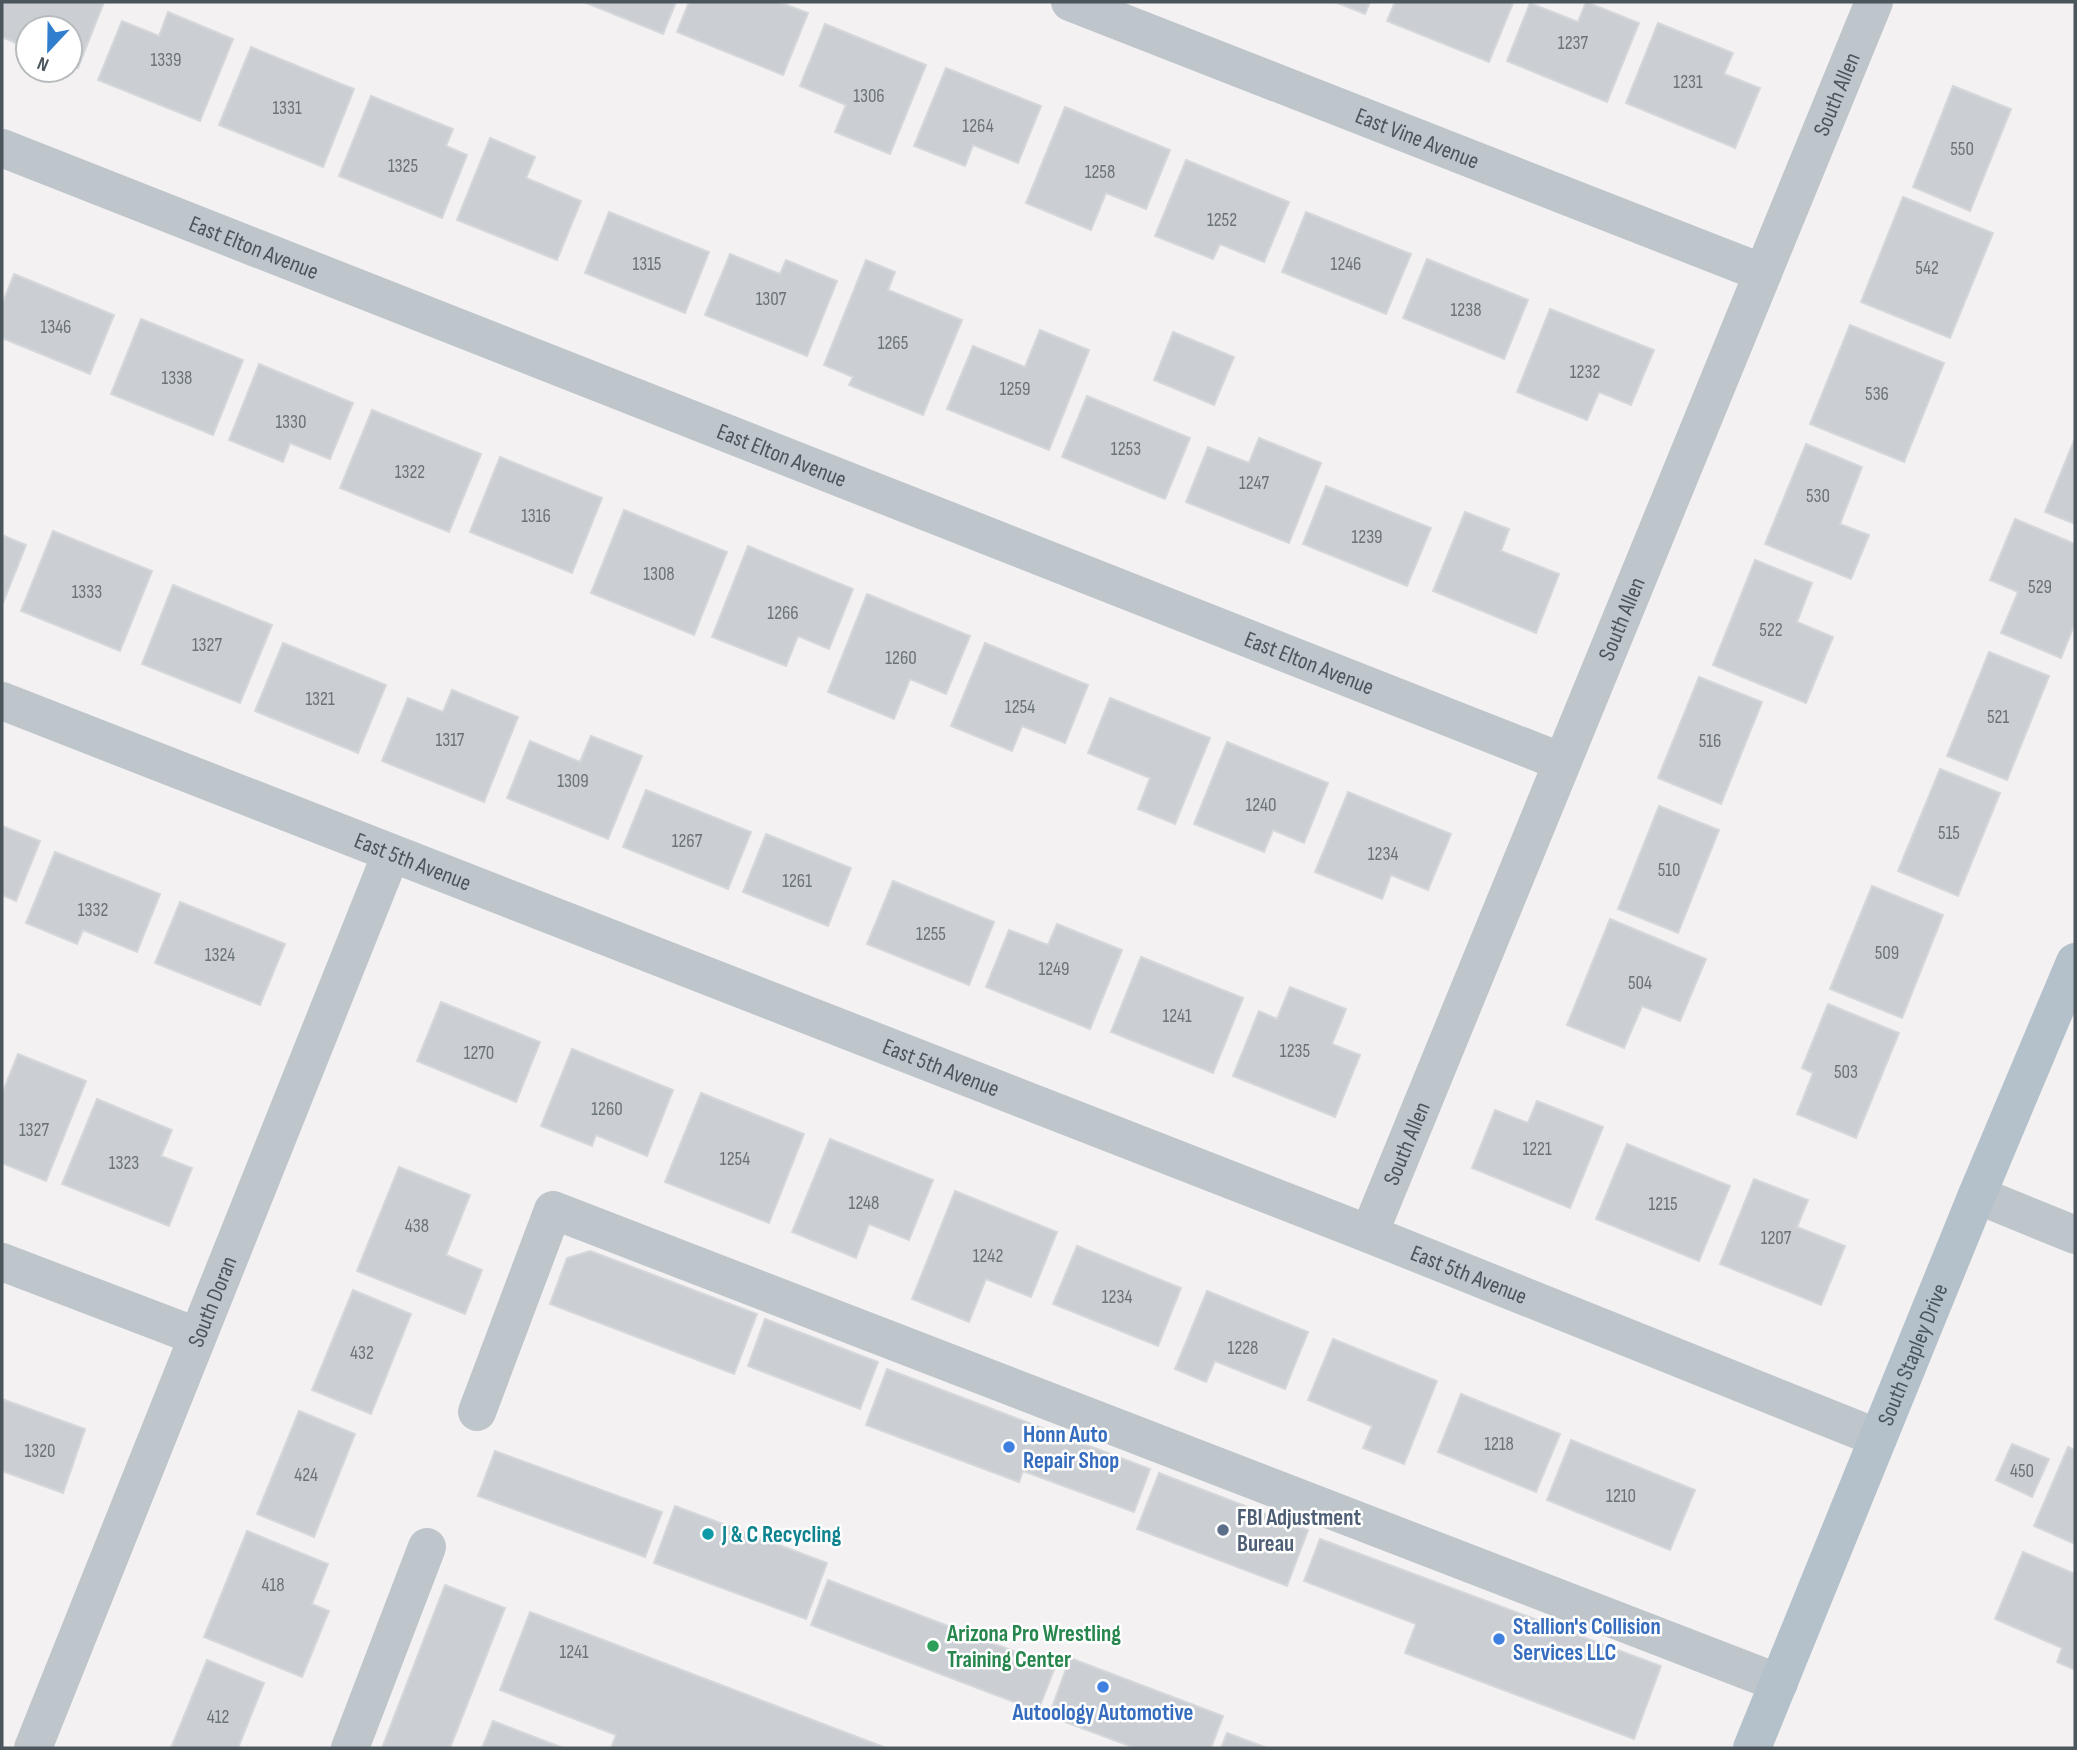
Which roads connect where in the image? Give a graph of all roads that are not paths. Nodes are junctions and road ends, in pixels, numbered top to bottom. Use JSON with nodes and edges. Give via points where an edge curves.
{"nodes":[{"id":1,"x":1070,"y":2,"type":"edge"},
{"id":2,"x":1874,"y":2,"type":"edge"},
{"id":3,"x":2,"y":148,"type":"edge"},
{"id":4,"x":1763,"y":273,"type":"junction"},
{"id":5,"x":2,"y":701,"type":"edge"},
{"id":6,"x":1562,"y":762,"type":"junction"},
{"id":7,"x":391,"y":854,"type":"junction"},
{"id":8,"x":2075,"y":962,"type":"edge"},
{"id":9,"x":1977,"y":1195,"type":"junction"},
{"id":10,"x":1369,"y":1234,"type":"junction"},
{"id":11,"x":2075,"y":1235,"type":"edge"},
{"id":12,"x":2,"y":1262,"type":"edge"},
{"id":13,"x":196,"y":1336,"type":"junction"},
{"id":14,"x":477,"y":1412,"type":"dead end"},
{"id":15,"x":1878,"y":1438,"type":"junction"},
{"id":16,"x":428,"y":1547,"type":"dead end"},
{"id":17,"x":1779,"y":1682,"type":"junction"},
{"id":18,"x":33,"y":1748,"type":"edge"},
{"id":19,"x":350,"y":1748,"type":"edge"},
{"id":20,"x":1752,"y":1748,"type":"edge"}],
"edges":[{"from":1,"to":4,"type":"street","name":"East Vine Avenue"},
{"from":2,"to":4,"type":"street","name":"South Allen"},
{"from":3,"to":6,"type":"street","name":"East Elton Avenue"},
{"from":4,"to":6,"type":"street","name":"South Allen"},
{"from":5,"to":7,"type":"street","name":"East 5th Avenue"},
{"from":6,"to":10,"type":"street","name":"South Allen"},
{"from":7,"to":10,"type":"street","name":"East 5th Avenue"},
{"from":7,"to":13,"type":"street","name":"South Doran"},
{"from":8,"to":9,"type":"main road","name":"South Stapley Drive"},
{"from":9,"to":11,"type":"street"},
{"from":9,"to":15,"type":"main road","name":"South Stapley Drive"},
{"from":10,"to":15,"type":"street","name":"East 5th Avenue"},
{"from":12,"to":13,"type":"street"},
{"from":13,"to":18,"type":"street","name":"South Doran"},
{"from":14,"to":17,"type":"street","via":[[553,1210]]},
{"from":15,"to":17,"type":"main road","name":"South Stapley Drive"},
{"from":16,"to":19,"type":"street"},
{"from":17,"to":20,"type":"main road","name":"South Stapley Drive"}]}
